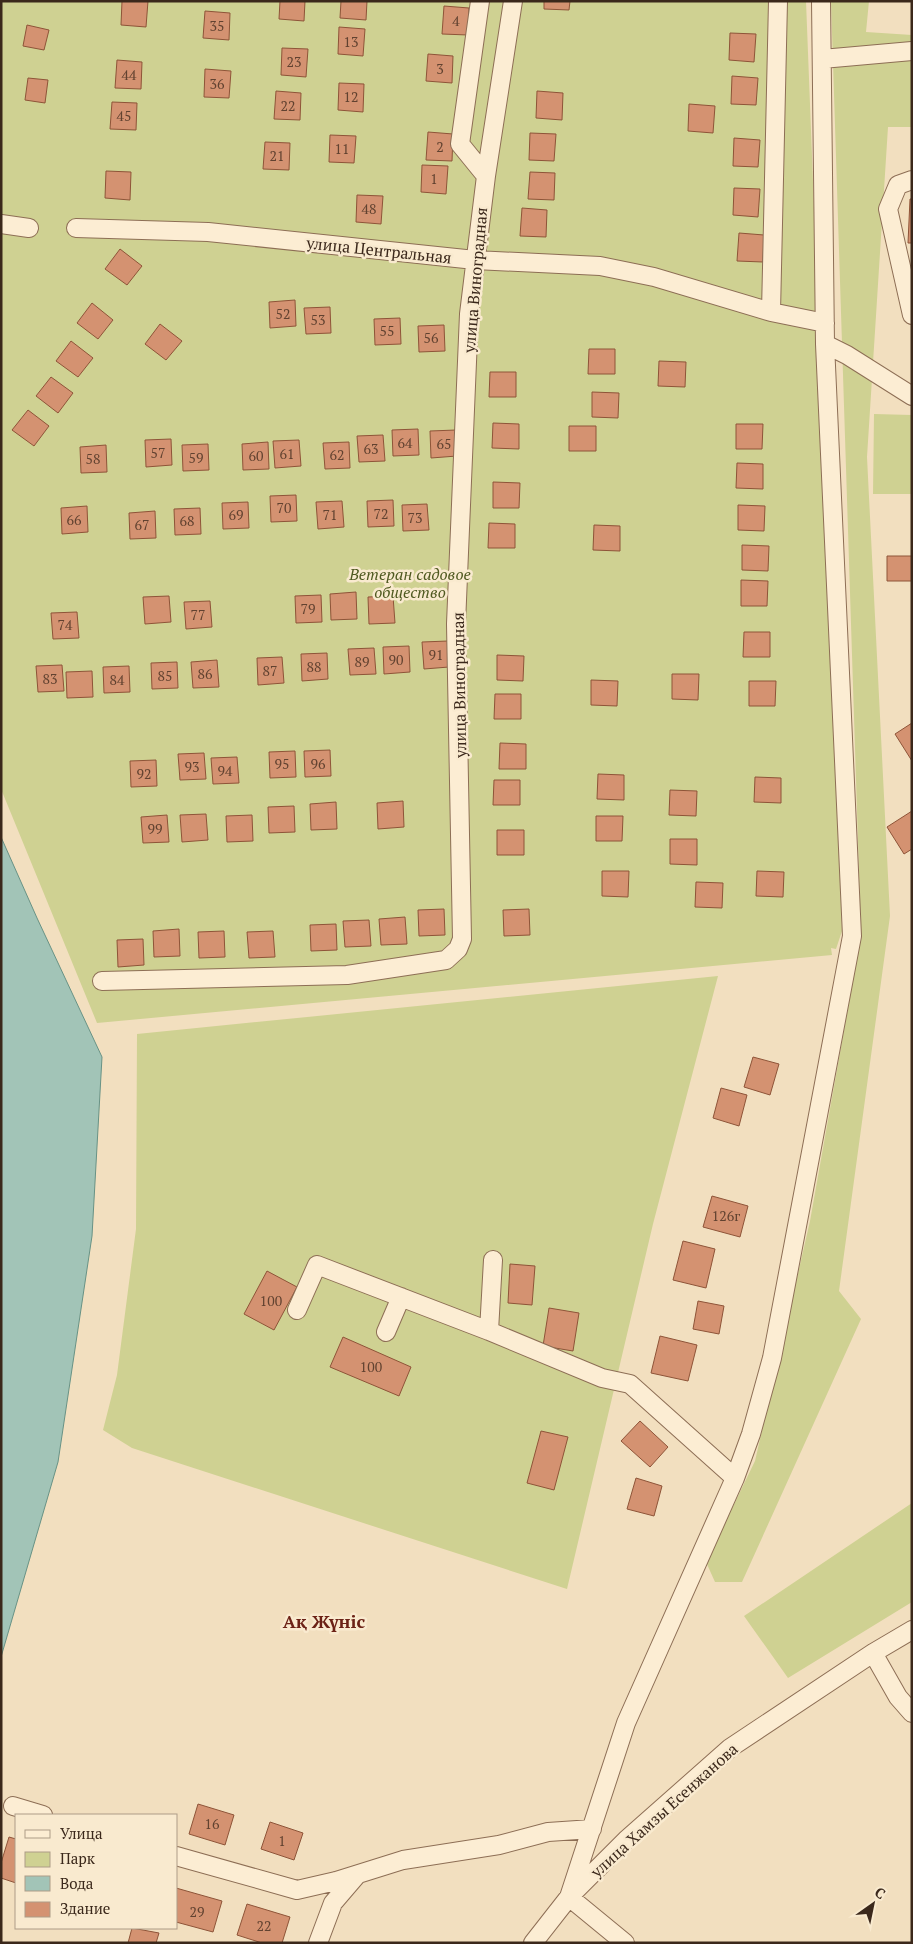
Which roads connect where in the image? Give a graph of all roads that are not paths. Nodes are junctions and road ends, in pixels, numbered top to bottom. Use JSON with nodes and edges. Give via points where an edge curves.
{"nodes":[{"id":1,"x":480,"y":1,"type":"edge"},
{"id":2,"x":514,"y":1,"type":"edge"},
{"id":3,"x":778,"y":1,"type":"edge"},
{"id":4,"x":822,"y":1,"type":"edge"},
{"id":5,"x":912,"y":52,"type":"edge"},
{"id":6,"x":822,"y":59,"type":"junction"},
{"id":7,"x":486,"y":176,"type":"junction"},
{"id":8,"x":912,"y":180,"type":"edge"},
{"id":9,"x":1,"y":224,"type":"edge"},
{"id":10,"x":29,"y":228,"type":"dead end"},
{"id":11,"x":76,"y":228,"type":"dead end"},
{"id":12,"x":474,"y":260,"type":"junction"},
{"id":13,"x":771,"y":312,"type":"junction"},
{"id":14,"x":912,"y":315,"type":"edge"},
{"id":15,"x":825,"y":323,"type":"junction"},
{"id":16,"x":825,"y":344,"type":"junction"},
{"id":17,"x":912,"y":396,"type":"edge"},
{"id":18,"x":102,"y":981,"type":"dead end"},
{"id":19,"x":493,"y":1260,"type":"dead end"},
{"id":20,"x":401,"y":1298,"type":"junction"},
{"id":21,"x":297,"y":1310,"type":"dead end"},
{"id":22,"x":489,"y":1331,"type":"junction"},
{"id":23,"x":386,"y":1332,"type":"dead end"},
{"id":24,"x":735,"y":1478,"type":"junction"},
{"id":25,"x":912,"y":1630,"type":"edge"},
{"id":26,"x":873,"y":1653,"type":"junction"},
{"id":27,"x":912,"y":1713,"type":"edge"},
{"id":28,"x":13,"y":1806,"type":"dead end"},
{"id":29,"x":40,"y":1814,"type":"edge"},
{"id":30,"x":592,"y":1829,"type":"junction"},
{"id":31,"x":178,"y":1857,"type":"edge"},
{"id":32,"x":357,"y":1874,"type":"junction"},
{"id":33,"x":569,"y":1897,"type":"junction"},
{"id":34,"x":318,"y":1943,"type":"edge"},
{"id":35,"x":533,"y":1943,"type":"edge"},
{"id":36,"x":625,"y":1943,"type":"edge"}],
"edges":[{"from":1,"to":7,"type":"street","via":[[460,144]]},
{"from":2,"to":7,"type":"street","name":"улица Виноградная"},
{"from":3,"to":13,"type":"street"},
{"from":4,"to":6,"type":"street"},
{"from":5,"to":6,"type":"street"},
{"from":6,"to":15,"type":"street"},
{"from":7,"to":12,"type":"street","name":"улица Виноградная"},
{"from":8,"to":14,"type":"street","via":[[898,185],[888,209]]},
{"from":9,"to":10,"type":"street"},
{"from":11,"to":12,"type":"street","name":"улица Центральная","via":[[208,232]]},
{"from":12,"to":13,"type":"street","name":"улица Центральная","via":[[600,266],[654,277]]},
{"from":12,"to":18,"type":"street","name":"улица Виноградная","via":[[456,624],[462,938],[458,949],[446,960],[347,975]]},
{"from":13,"to":15,"type":"street","name":"улица Центральная"},
{"from":15,"to":16,"type":"street"},
{"from":16,"to":17,"type":"street","via":[[847,354]]},
{"from":16,"to":24,"type":"street","via":[[852,936],[772,1358]]},
{"from":19,"to":22,"type":"street"},
{"from":20,"to":21,"type":"street","via":[[317,1265]]},
{"from":20,"to":22,"type":"street"},
{"from":20,"to":23,"type":"street"},
{"from":22,"to":24,"type":"street","via":[[602,1378],[630,1384]]},
{"from":24,"to":30,"type":"street","via":[[626,1723]]},
{"from":25,"to":26,"type":"street","name":"улица Хамзы Есенжанова"},
{"from":26,"to":27,"type":"street","via":[[898,1697]]},
{"from":26,"to":33,"type":"street","name":"улица Хамзы Есенжанова","via":[[730,1748],[626,1840]]},
{"from":28,"to":29,"type":"street"},
{"from":30,"to":32,"type":"street","via":[[548,1832],[499,1845],[403,1860]]},
{"from":30,"to":33,"type":"street"},
{"from":31,"to":32,"type":"street","via":[[297,1890]]},
{"from":32,"to":34,"type":"street","via":[[333,1903]]},
{"from":33,"to":35,"type":"street","name":"улица Хамзы Есенжанова"},
{"from":33,"to":36,"type":"street"}]}
